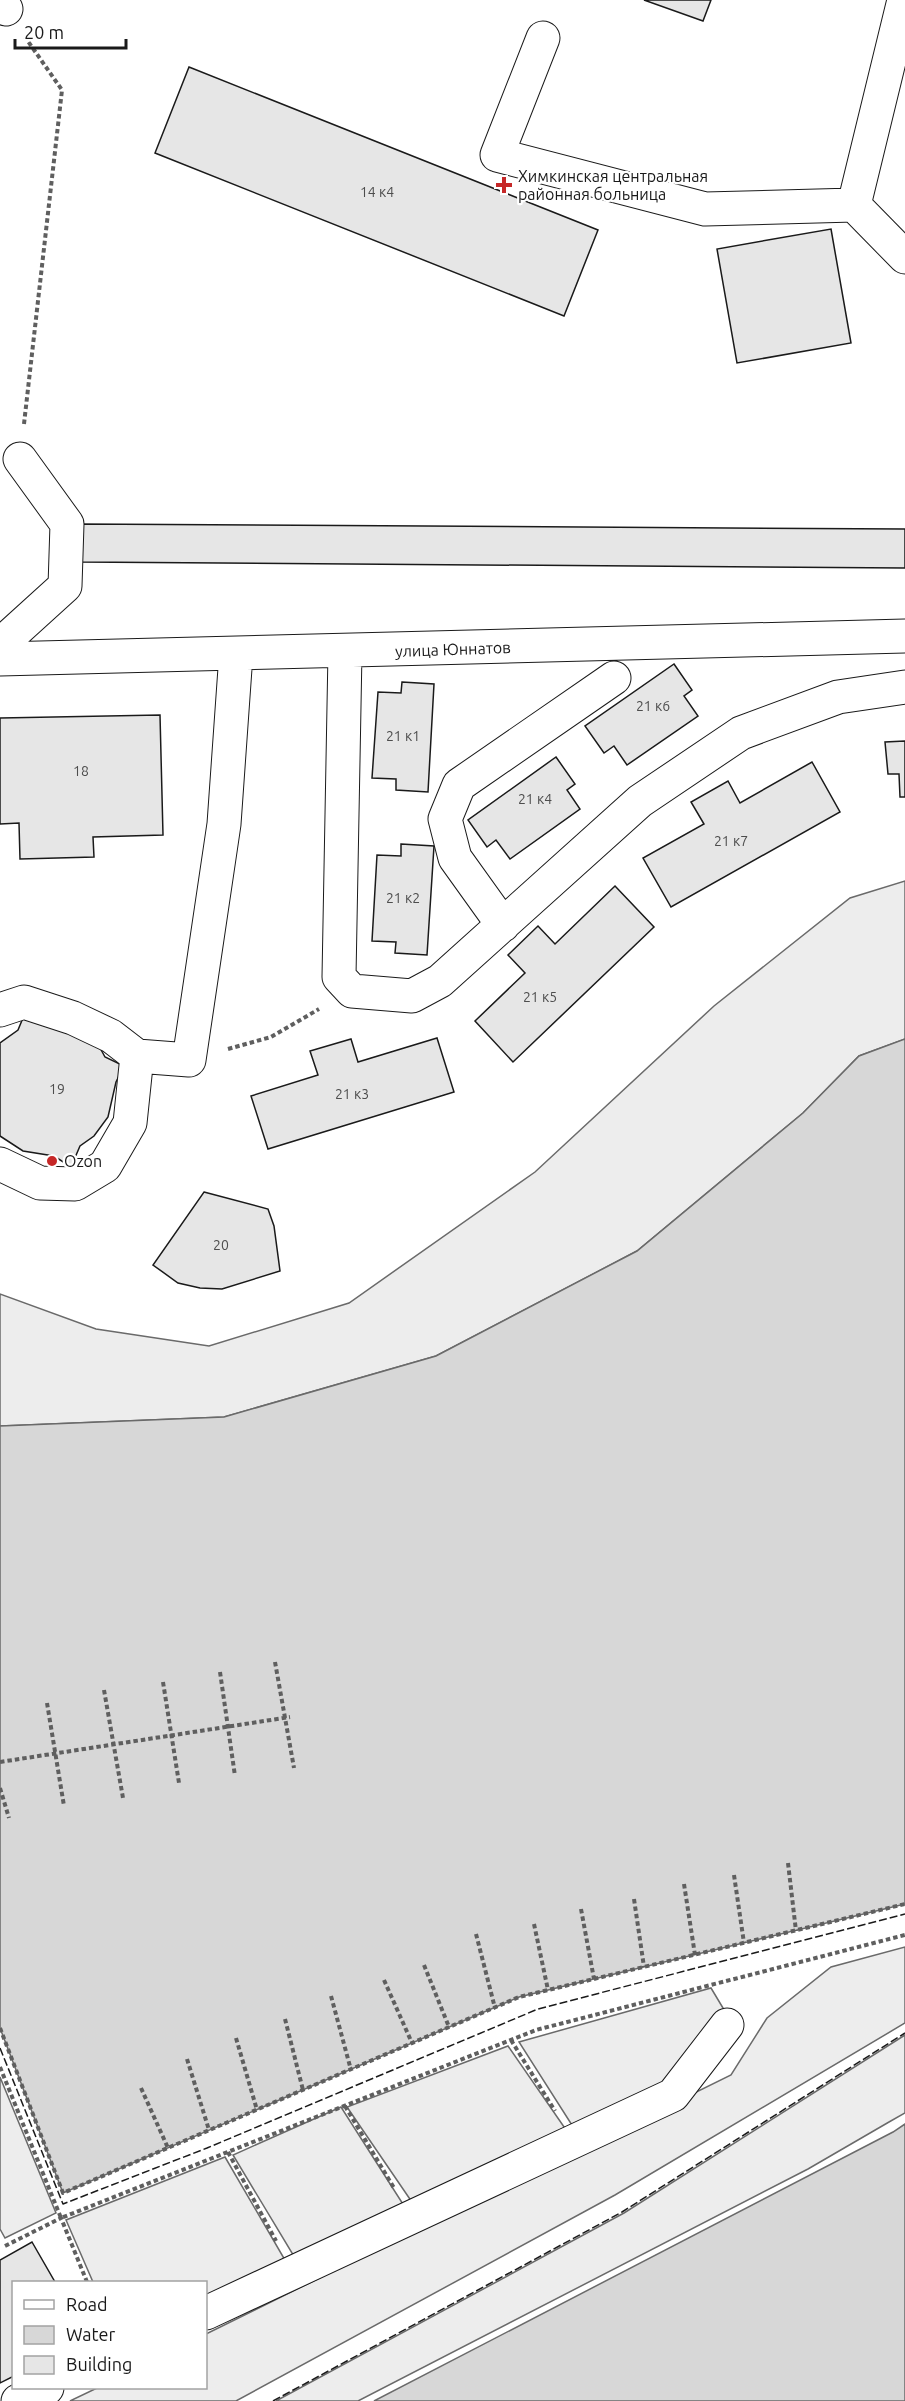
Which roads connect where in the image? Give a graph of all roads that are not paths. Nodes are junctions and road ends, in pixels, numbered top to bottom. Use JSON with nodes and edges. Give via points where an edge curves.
{"nodes":[{"id":1,"x":904,"y":0,"type":"edge"},
{"id":2,"x":543,"y":38,"type":"dead end"},
{"id":3,"x":854,"y":205,"type":"junction"},
{"id":4,"x":905,"y":257,"type":"edge"},
{"id":5,"x":20,"y":459,"type":"road end"},
{"id":6,"x":905,"y":636,"type":"edge"},
{"id":7,"x":0,"y":645,"type":"edge"},
{"id":8,"x":345,"y":652,"type":"junction"},
{"id":9,"x":236,"y":654,"type":"junction"},
{"id":10,"x":0,"y":659,"type":"edge"},
{"id":11,"x":614,"y":678,"type":"dead end"},
{"id":12,"x":905,"y":687,"type":"edge"},
{"id":13,"x":503,"y":925,"type":"junction"},
{"id":14,"x":0,"y":1011,"type":"edge"},
{"id":15,"x":137,"y":1056,"type":"junction"},
{"id":16,"x":0,"y":1164,"type":"edge"},
{"id":17,"x":727,"y":2025,"type":"dead end"},
{"id":18,"x":207,"y":2313,"type":"edge"},
{"id":19,"x":45,"y":2389,"type":"edge"},
{"id":20,"x":18,"y":2401,"type":"edge"}],
"edges":[{"from":1,"to":3,"type":"street"},
{"from":2,"to":3,"type":"street","via":[[496,155],[705,208]]},
{"from":3,"to":4,"type":"street"},
{"from":5,"to":7,"type":"street","via":[[66,525],[65,586]]},
{"from":6,"to":8,"type":"street","name":"улица Юннатов"},
{"from":8,"to":9,"type":"street","name":"улица Юннатов"},
{"from":8,"to":13,"type":"street","via":[[339,977],[352,991],[412,996],[440,981]]},
{"from":9,"to":10,"type":"street","name":"улица Юннатов"},
{"from":9,"to":15,"type":"street","via":[[224,824],[189,1060]]},
{"from":11,"to":13,"type":"street","via":[[459,785],[445,819],[455,858]]},
{"from":12,"to":13,"type":"street","via":[[838,697],[741,733],[640,801]]},
{"from":14,"to":15,"type":"street","via":[[24,1002],[111,1036]]},
{"from":15,"to":16,"type":"street","via":[[130,1123],[105,1166],[75,1184],[40,1183]]},
{"from":17,"to":18,"type":"street","via":[[673,2095]]},
{"from":19,"to":20,"type":"street"}]}
